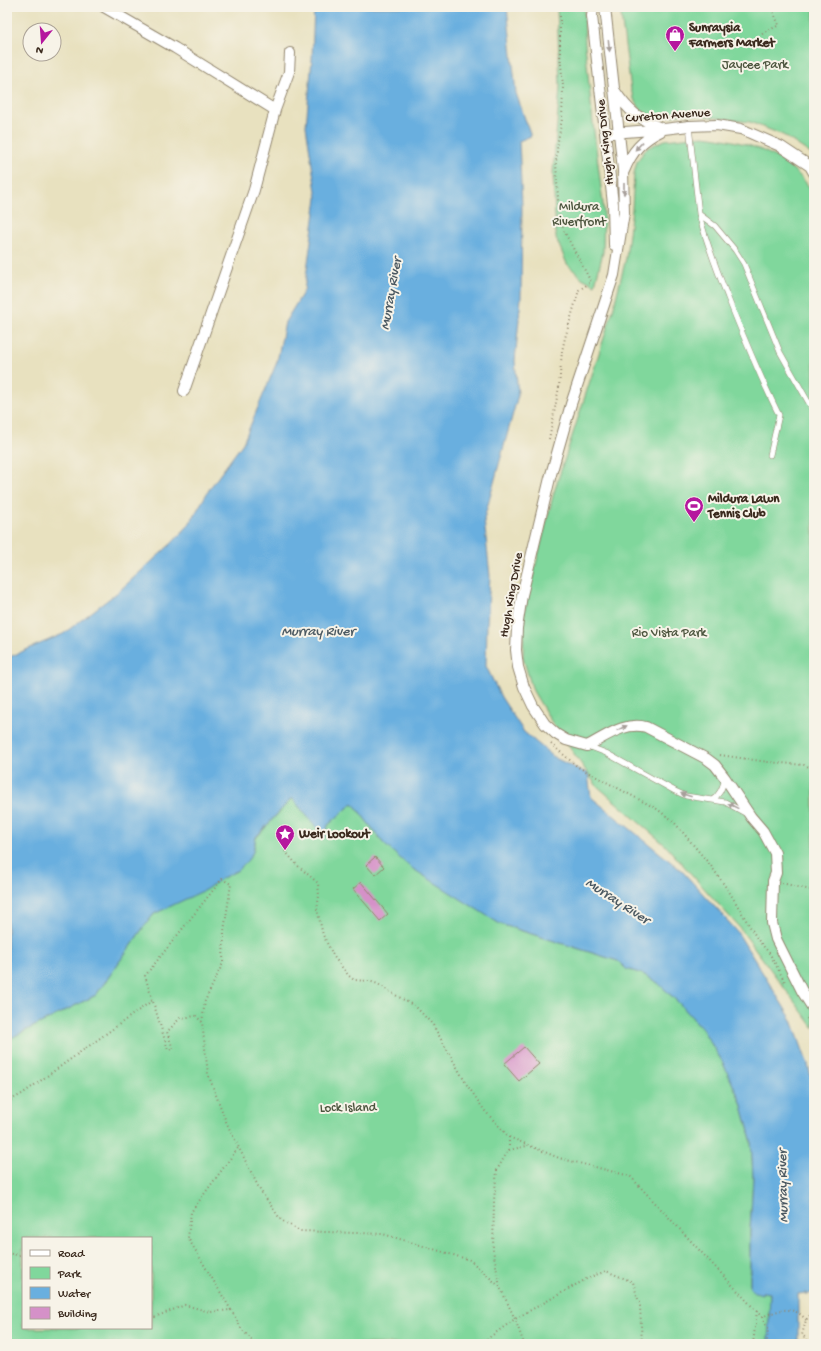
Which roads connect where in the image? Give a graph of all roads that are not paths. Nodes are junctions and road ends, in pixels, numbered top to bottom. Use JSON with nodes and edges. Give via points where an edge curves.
{"nodes":[{"id":1,"x":104,"y":7,"type":"edge"},
{"id":2,"x":593,"y":7,"type":"edge"},
{"id":3,"x":605,"y":7,"type":"edge"},
{"id":4,"x":290,"y":52,"type":"dead end"},
{"id":5,"x":614,"y":90,"type":"junction"},
{"id":6,"x":275,"y":110,"type":"junction"},
{"id":7,"x":689,"y":126,"type":"junction"},
{"id":8,"x":664,"y":129,"type":"junction"},
{"id":9,"x":618,"y":132,"type":"junction"},
{"id":10,"x":606,"y":133,"type":"junction"},
{"id":11,"x":624,"y":172,"type":"junction"},
{"id":12,"x":814,"y":173,"type":"edge"},
{"id":13,"x":699,"y":214,"type":"junction"},
{"id":14,"x":614,"y":275,"type":"junction"},
{"id":15,"x":184,"y":391,"type":"dead end"},
{"id":16,"x":814,"y":412,"type":"edge"},
{"id":17,"x":770,"y":455,"type":"dead end"},
{"id":18,"x":587,"y":746,"type":"junction"},
{"id":19,"x":725,"y":778,"type":"junction"},
{"id":20,"x":712,"y":800,"type":"junction"},
{"id":21,"x":751,"y":817,"type":"junction"},
{"id":22,"x":810,"y":1013,"type":"edge"}],
"edges":[{"from":1,"to":6,"type":"street"},
{"from":2,"to":10,"type":"street","name":"Hugh King Drive"},
{"from":3,"to":5,"type":"street","name":"Hugh King Drive","one_way":true},
{"from":4,"to":6,"type":"street","via":[[289,72]]},
{"from":5,"to":8,"type":"street","via":[[632,113]]},
{"from":5,"to":9,"type":"street","name":"Hugh King Drive"},
{"from":6,"to":15,"type":"street","via":[[254,190]]},
{"from":7,"to":8,"type":"street","name":"Cureton Avenue"},
{"from":7,"to":12,"type":"street","name":"Cureton Avenue","via":[[717,125],[741,129],[780,146],[810,166]]},
{"from":7,"to":13,"type":"lane"},
{"from":8,"to":9,"type":"street","name":"Cureton Avenue"},
{"from":8,"to":11,"type":"street","one_way":true,"via":[[638,147]]},
{"from":9,"to":10,"type":"street","name":"Cureton Avenue"},
{"from":9,"to":11,"type":"street","name":"Hugh King Drive"},
{"from":10,"to":14,"type":"street","name":"Hugh King Drive","via":[[614,204]]},
{"from":11,"to":14,"type":"street","name":"Hugh King Drive","one_way":true,"via":[[624,213]]},
{"from":13,"to":16,"type":"lane","via":[[716,226],[736,250],[780,352]]},
{"from":13,"to":17,"type":"lane","via":[[738,324],[779,415]]},
{"from":14,"to":18,"type":"street","name":"Hugh King Drive","via":[[562,435],[516,628],[518,667],[533,706],[545,724],[556,734]]},
{"from":18,"to":19,"type":"street","one_way":true,"via":[[628,726],[638,725],[707,759]]},
{"from":20,"to":18,"type":"lane","one_way":true,"via":[[686,796],[606,753]]},
{"from":19,"to":20,"type":"lane","via":[[721,791]]},
{"from":19,"to":21,"type":"street"},
{"from":21,"to":20,"type":"lane","one_way":true,"via":[[725,802]]},
{"from":21,"to":22,"type":"street","via":[[763,831],[775,853],[772,923],[776,939]]}]}
